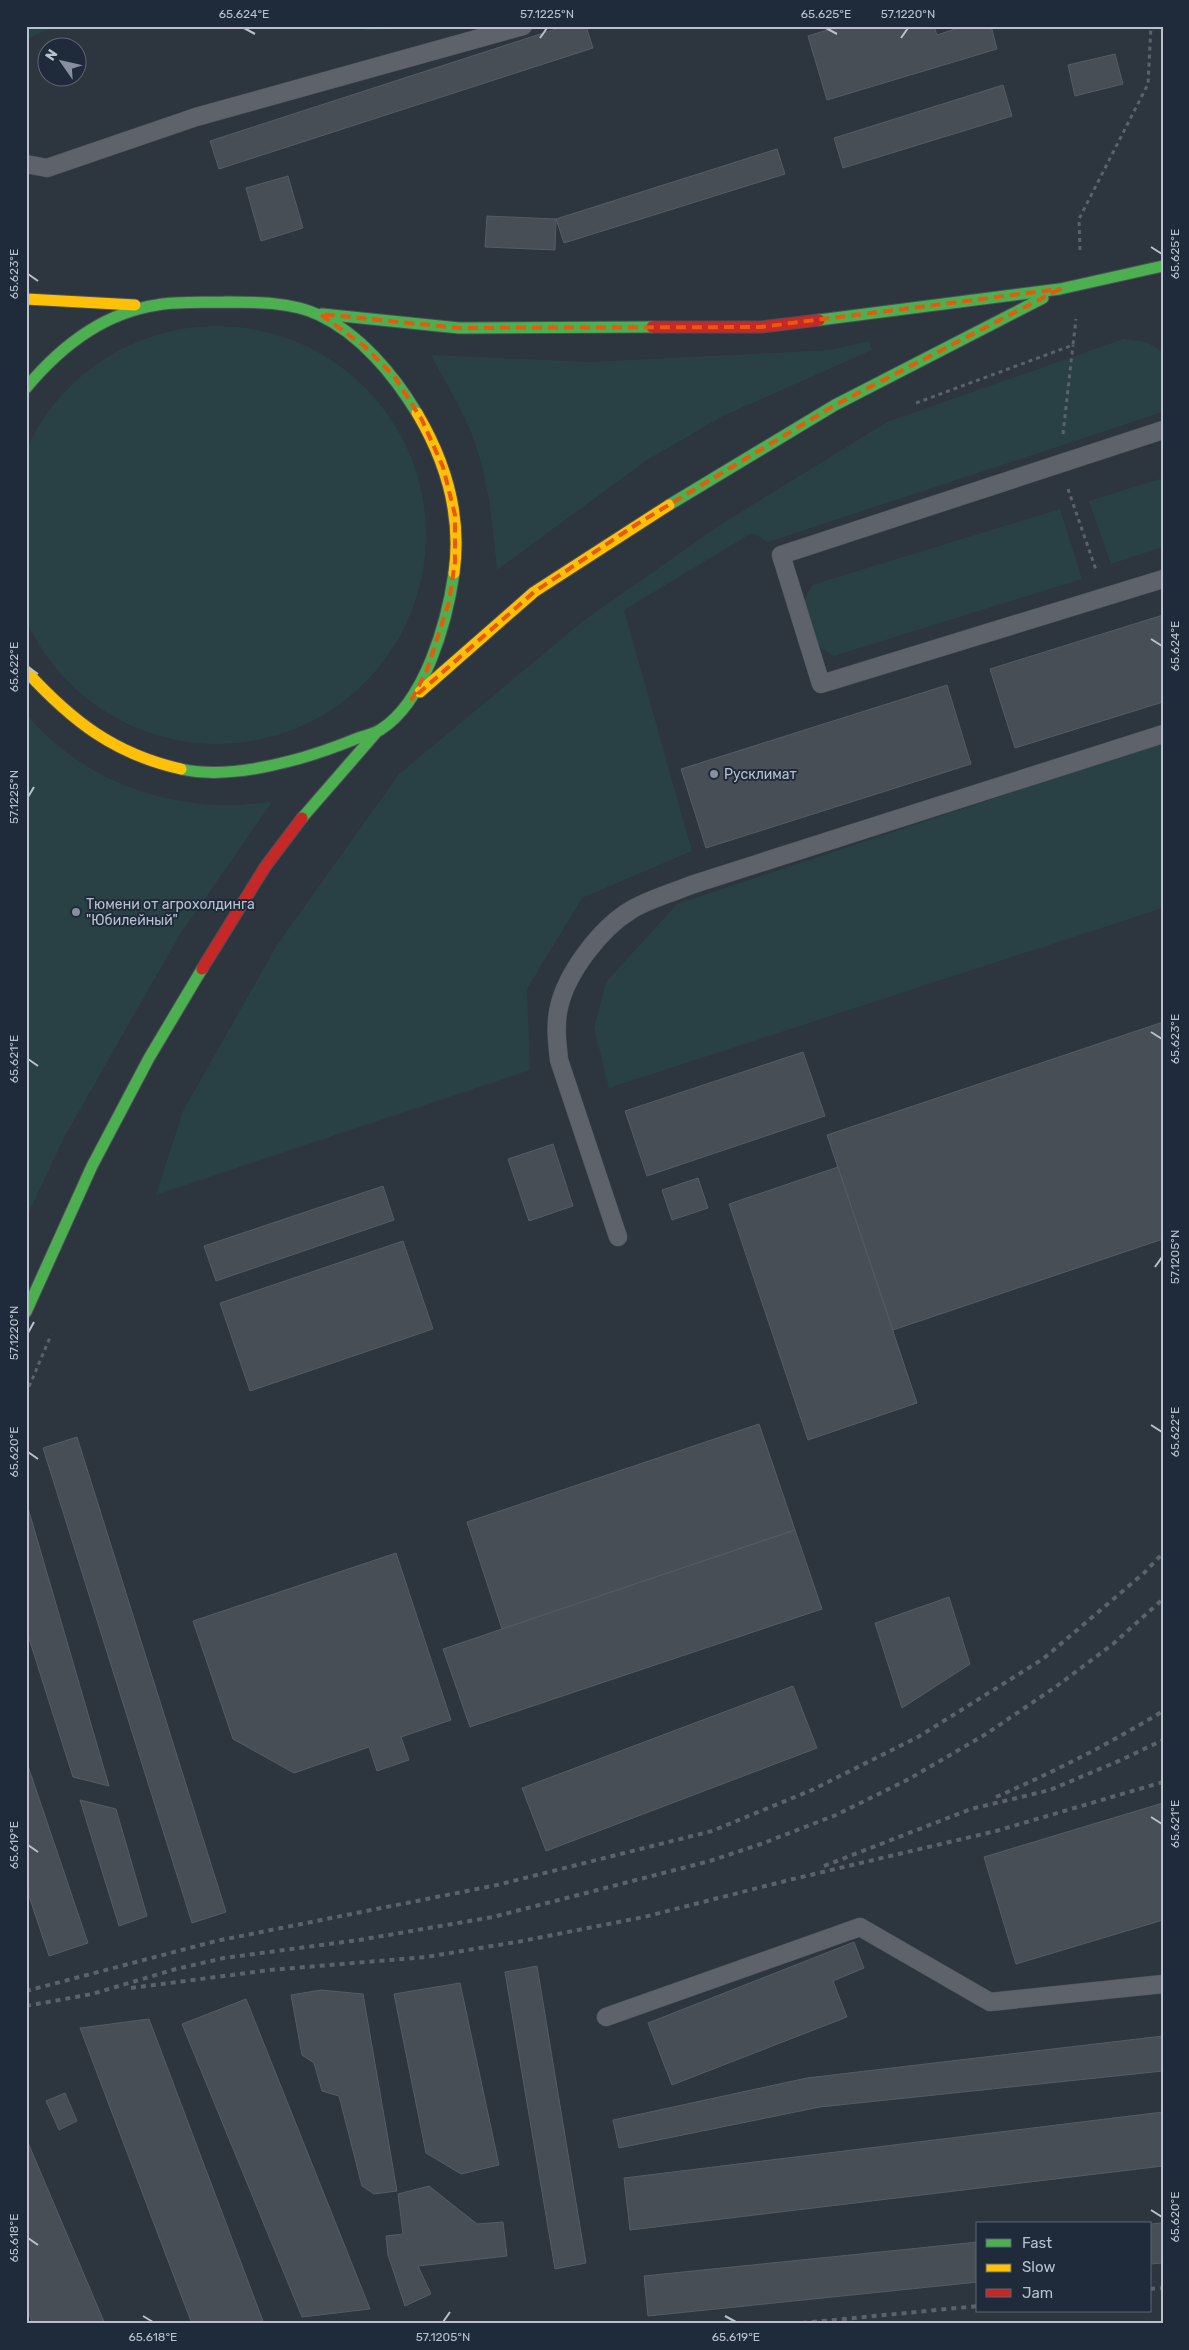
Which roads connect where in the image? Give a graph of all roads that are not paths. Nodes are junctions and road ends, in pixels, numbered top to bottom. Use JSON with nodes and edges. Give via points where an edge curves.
{"nodes":[{"id":1,"x":523,"y":26,"type":"edge"},
{"id":2,"x":26,"y":164,"type":"edge"},
{"id":3,"x":1163,"y":266,"type":"edge"},
{"id":4,"x":1060,"y":289,"type":"junction"},
{"id":5,"x":26,"y":299,"type":"edge"},
{"id":6,"x":154,"y":305,"type":"junction"},
{"id":7,"x":320,"y":314,"type":"junction"},
{"id":8,"x":26,"y":388,"type":"edge"},
{"id":9,"x":1163,"y":430,"type":"edge"},
{"id":10,"x":1163,"y":579,"type":"edge"},
{"id":11,"x":26,"y":671,"type":"edge"},
{"id":12,"x":412,"y":699,"type":"junction"},
{"id":13,"x":378,"y":731,"type":"junction"},
{"id":14,"x":1163,"y":734,"type":"edge"},
{"id":15,"x":618,"y":1237,"type":"dead end"},
{"id":16,"x":26,"y":1312,"type":"edge"},
{"id":17,"x":1163,"y":1984,"type":"edge"},
{"id":18,"x":606,"y":2018,"type":"dead end"}],
"edges":[{"from":1,"to":2,"type":"lane","via":[[196,117],[47,168]]},
{"from":3,"to":4,"type":"main road"},
{"from":4,"to":7,"type":"main road","via":[[761,327],[459,328]]},
{"from":4,"to":12,"type":"main road","via":[[835,405],[637,524],[534,592]]},
{"from":5,"to":6,"type":"main road"},
{"from":6,"to":7,"type":"main road","via":[[242,302],[287,306]]},
{"from":6,"to":8,"type":"main road","via":[[90,327],[56,354]]},
{"from":7,"to":12,"type":"main road","via":[[364,346],[394,376],[426,428],[443,467],[455,515],[455,562],[449,602],[427,670]]},
{"from":9,"to":10,"type":"lane","via":[[781,555],[821,684]]},
{"from":11,"to":13,"type":"main road","via":[[44,692],[96,737],[131,755],[169,768],[224,772],[277,765],[316,755]]},
{"from":12,"to":13,"type":"main road"},
{"from":13,"to":16,"type":"main road","via":[[308,811],[266,867],[184,997],[92,1166]]},
{"from":14,"to":15,"type":"lane","via":[[691,885],[632,910],[607,929],[571,977],[559,1006],[556,1033],[559,1060]]},
{"from":17,"to":18,"type":"lane","via":[[990,2002],[860,1926]]}]}
